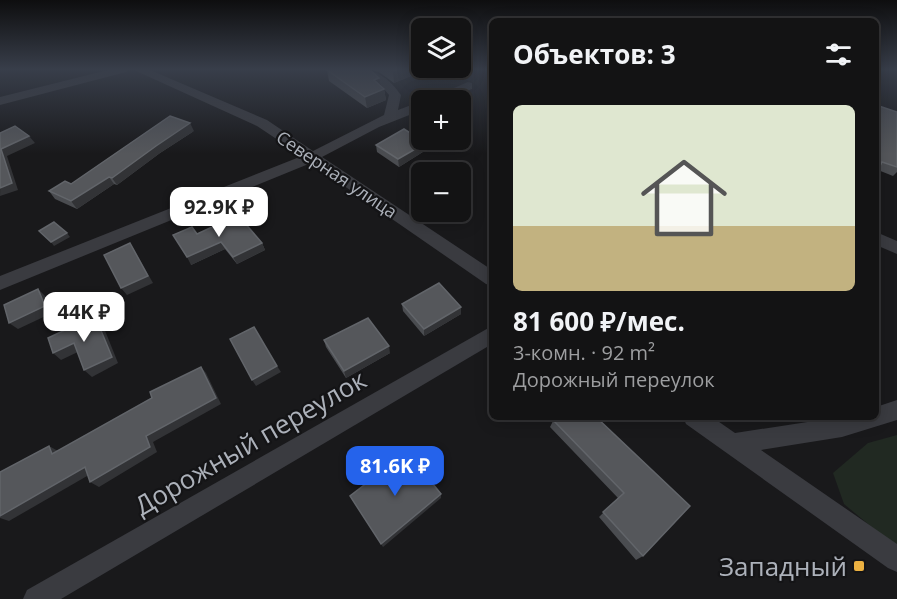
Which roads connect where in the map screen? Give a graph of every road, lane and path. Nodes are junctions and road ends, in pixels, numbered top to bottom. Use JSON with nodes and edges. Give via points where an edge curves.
{"nodes":[{"id":1,"x":204,"y":98,"type":"edge"},
{"id":2,"x":394,"y":98,"type":"edge"},
{"id":3,"x":411,"y":109,"type":"edge"},
{"id":4,"x":390,"y":118,"type":"junction"},
{"id":5,"x":312,"y":157,"type":"junction"},
{"id":6,"x":879,"y":239,"type":"edge"},
{"id":7,"x":897,"y":248,"type":"edge"},
{"id":8,"x":489,"y":277,"type":"edge"},
{"id":9,"x":0,"y":283,"type":"edge"},
{"id":10,"x":489,"y":336,"type":"edge"},
{"id":11,"x":897,"y":410,"type":"edge"},
{"id":12,"x":879,"y":416,"type":"edge"},
{"id":13,"x":698,"y":420,"type":"edge"},
{"id":14,"x":865,"y":420,"type":"edge"},
{"id":15,"x":734,"y":444,"type":"junction"},
{"id":16,"x":897,"y":559,"type":"edge"},
{"id":17,"x":36,"y":599,"type":"edge"}],
"edges":[{"from":1,"to":5,"type":"street","name":"Северная улица","via":[[262,123]]},
{"from":2,"to":4,"type":"street"},
{"from":3,"to":4,"type":"street"},
{"from":4,"to":5,"type":"street"},
{"from":5,"to":8,"type":"street","name":"Северная улица"},
{"from":5,"to":9,"type":"street"},
{"from":6,"to":7,"type":"street"},
{"from":10,"to":17,"type":"street","name":"Дорожный переулок"},
{"from":11,"to":12,"type":"street"},
{"from":13,"to":15,"type":"street"},
{"from":14,"to":15,"type":"street"},
{"from":15,"to":16,"type":"street"}]}
